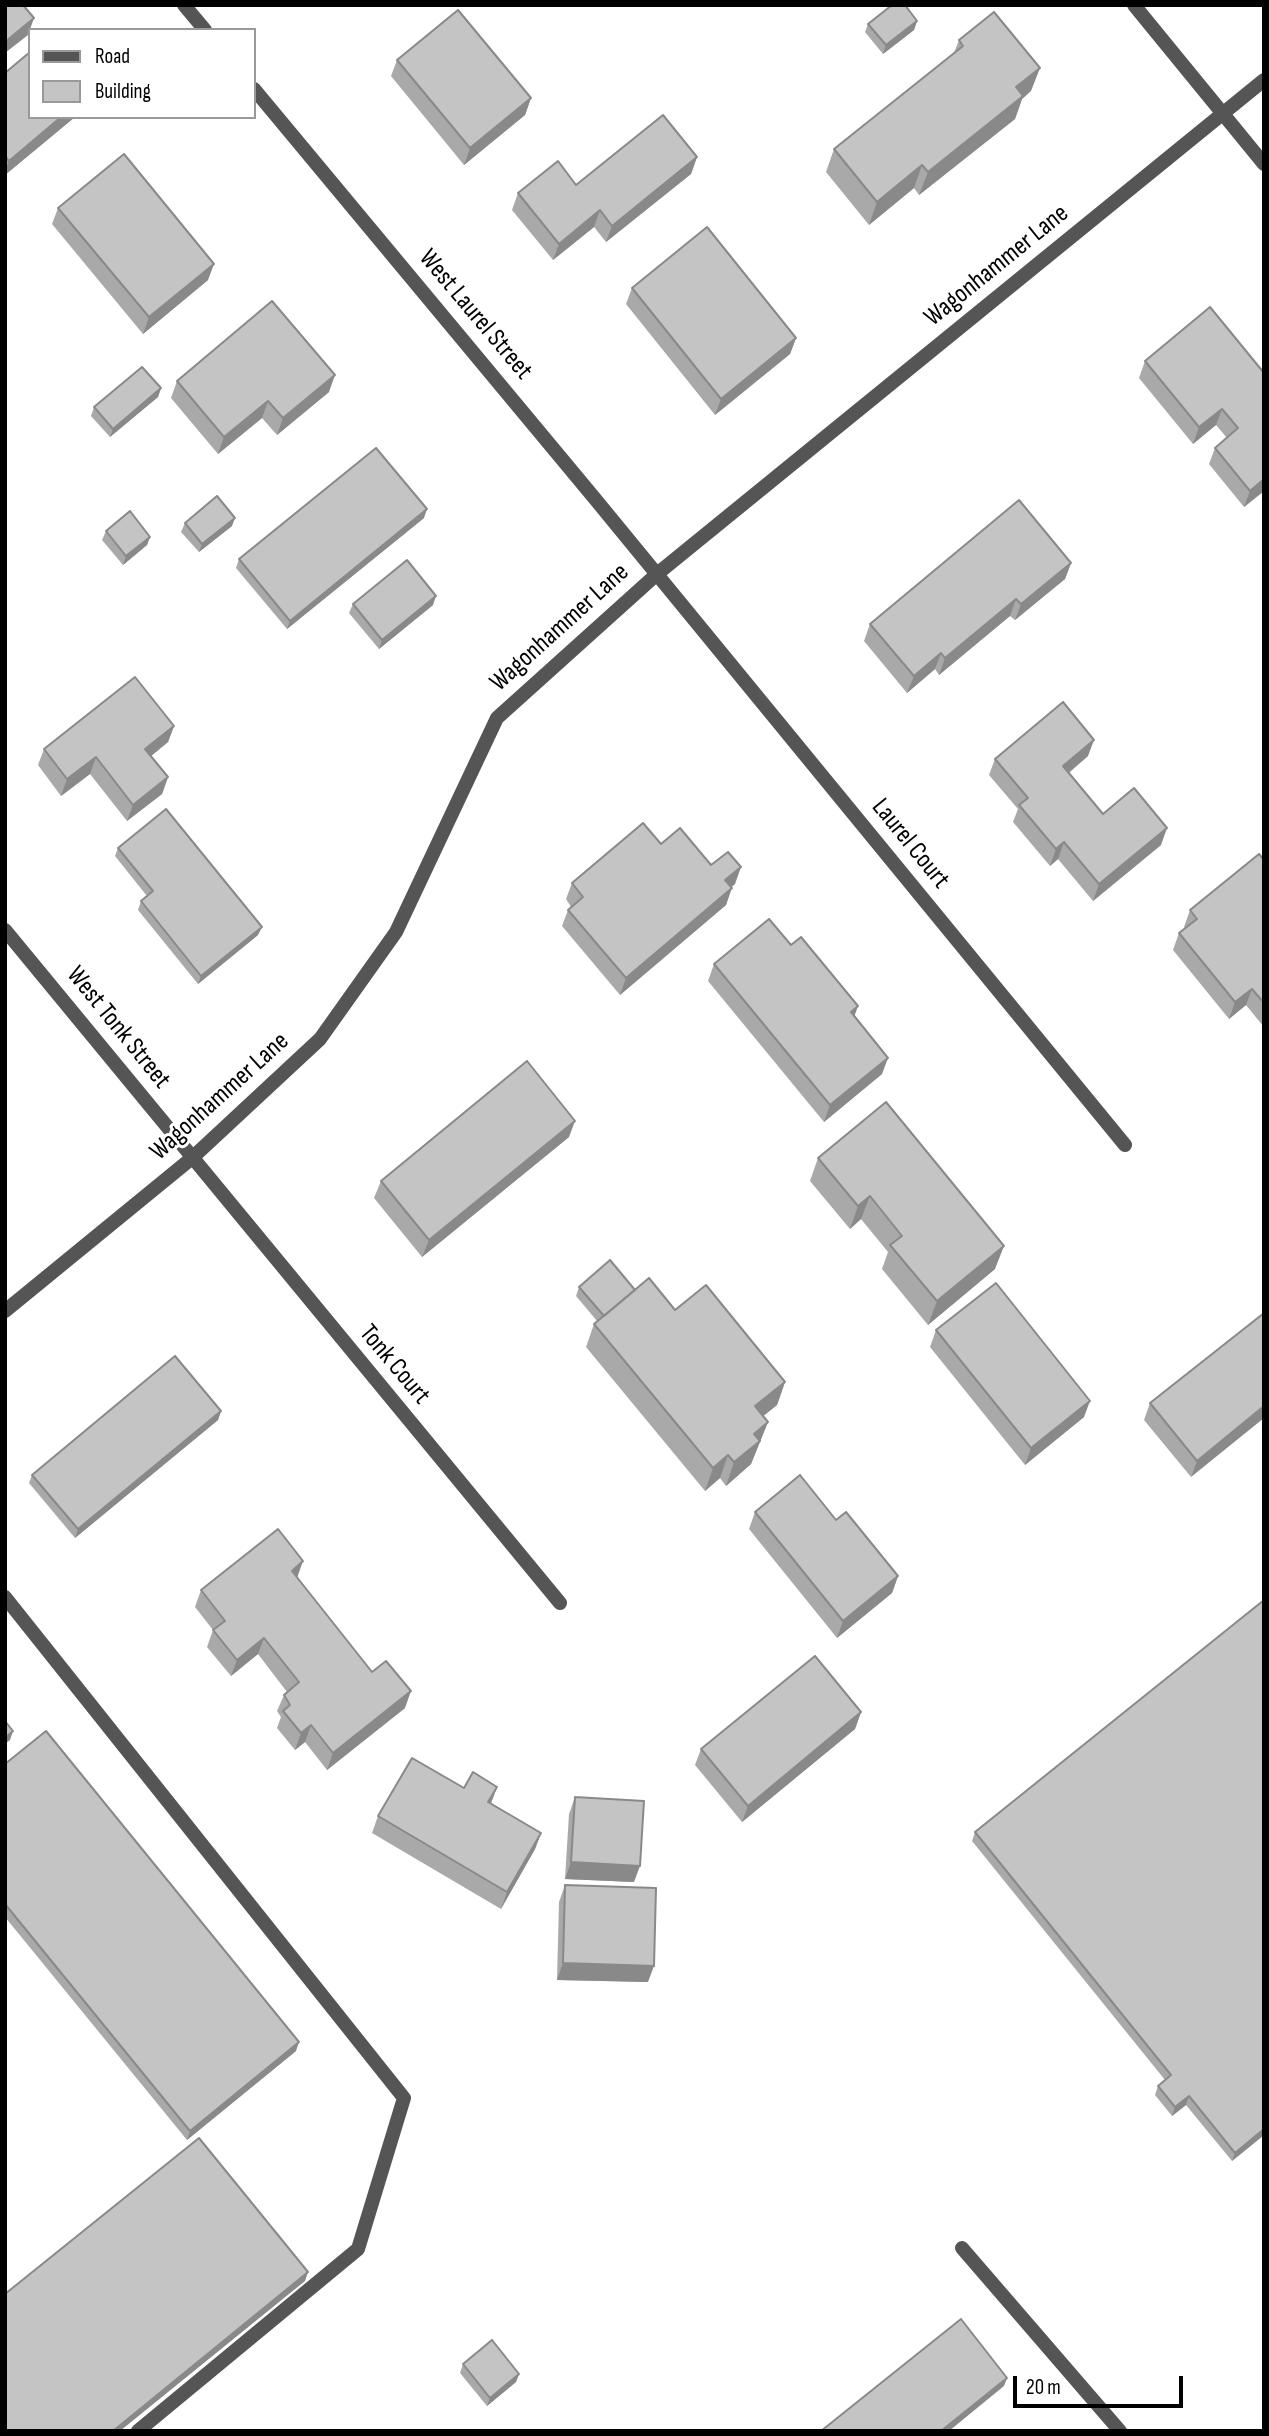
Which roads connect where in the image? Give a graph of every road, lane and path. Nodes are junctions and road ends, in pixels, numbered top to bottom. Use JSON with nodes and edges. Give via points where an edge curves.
{"nodes":[{"id":1,"x":184,"y":5,"type":"edge"},
{"id":2,"x":1134,"y":5,"type":"edge"},
{"id":3,"x":203,"y":28,"type":"edge"},
{"id":4,"x":1264,"y":80,"type":"edge"},
{"id":5,"x":256,"y":91,"type":"edge"},
{"id":6,"x":1223,"y":114,"type":"junction"},
{"id":7,"x":1264,"y":164,"type":"edge"},
{"id":8,"x":657,"y":574,"type":"junction"},
{"id":9,"x":5,"y":930,"type":"edge"},
{"id":10,"x":1125,"y":1145,"type":"dead end"},
{"id":11,"x":192,"y":1158,"type":"junction"},
{"id":12,"x":5,"y":1311,"type":"edge"},
{"id":13,"x":5,"y":1597,"type":"edge"},
{"id":14,"x":560,"y":1603,"type":"dead end"},
{"id":15,"x":962,"y":2248,"type":"dead end"},
{"id":16,"x":138,"y":2431,"type":"edge"},
{"id":17,"x":1120,"y":2431,"type":"edge"}],
"edges":[{"from":1,"to":3,"type":"street"},
{"from":2,"to":6,"type":"street"},
{"from":4,"to":6,"type":"street","name":"Wagonhammer Lane"},
{"from":5,"to":8,"type":"street","name":"West Laurel Street"},
{"from":6,"to":7,"type":"street"},
{"from":6,"to":8,"type":"street","name":"Wagonhammer Lane"},
{"from":8,"to":10,"type":"street","name":"Laurel Court"},
{"from":8,"to":11,"type":"street","name":"Wagonhammer Lane","via":[[497,718],[396,932],[320,1039]]},
{"from":9,"to":11,"type":"street","name":"West Tonk Street"},
{"from":11,"to":12,"type":"street","name":"Wagonhammer Lane"},
{"from":11,"to":14,"type":"street","name":"Tonk Court"},
{"from":13,"to":16,"type":"street","via":[[404,2098],[358,2249]]},
{"from":15,"to":17,"type":"street"}]}
